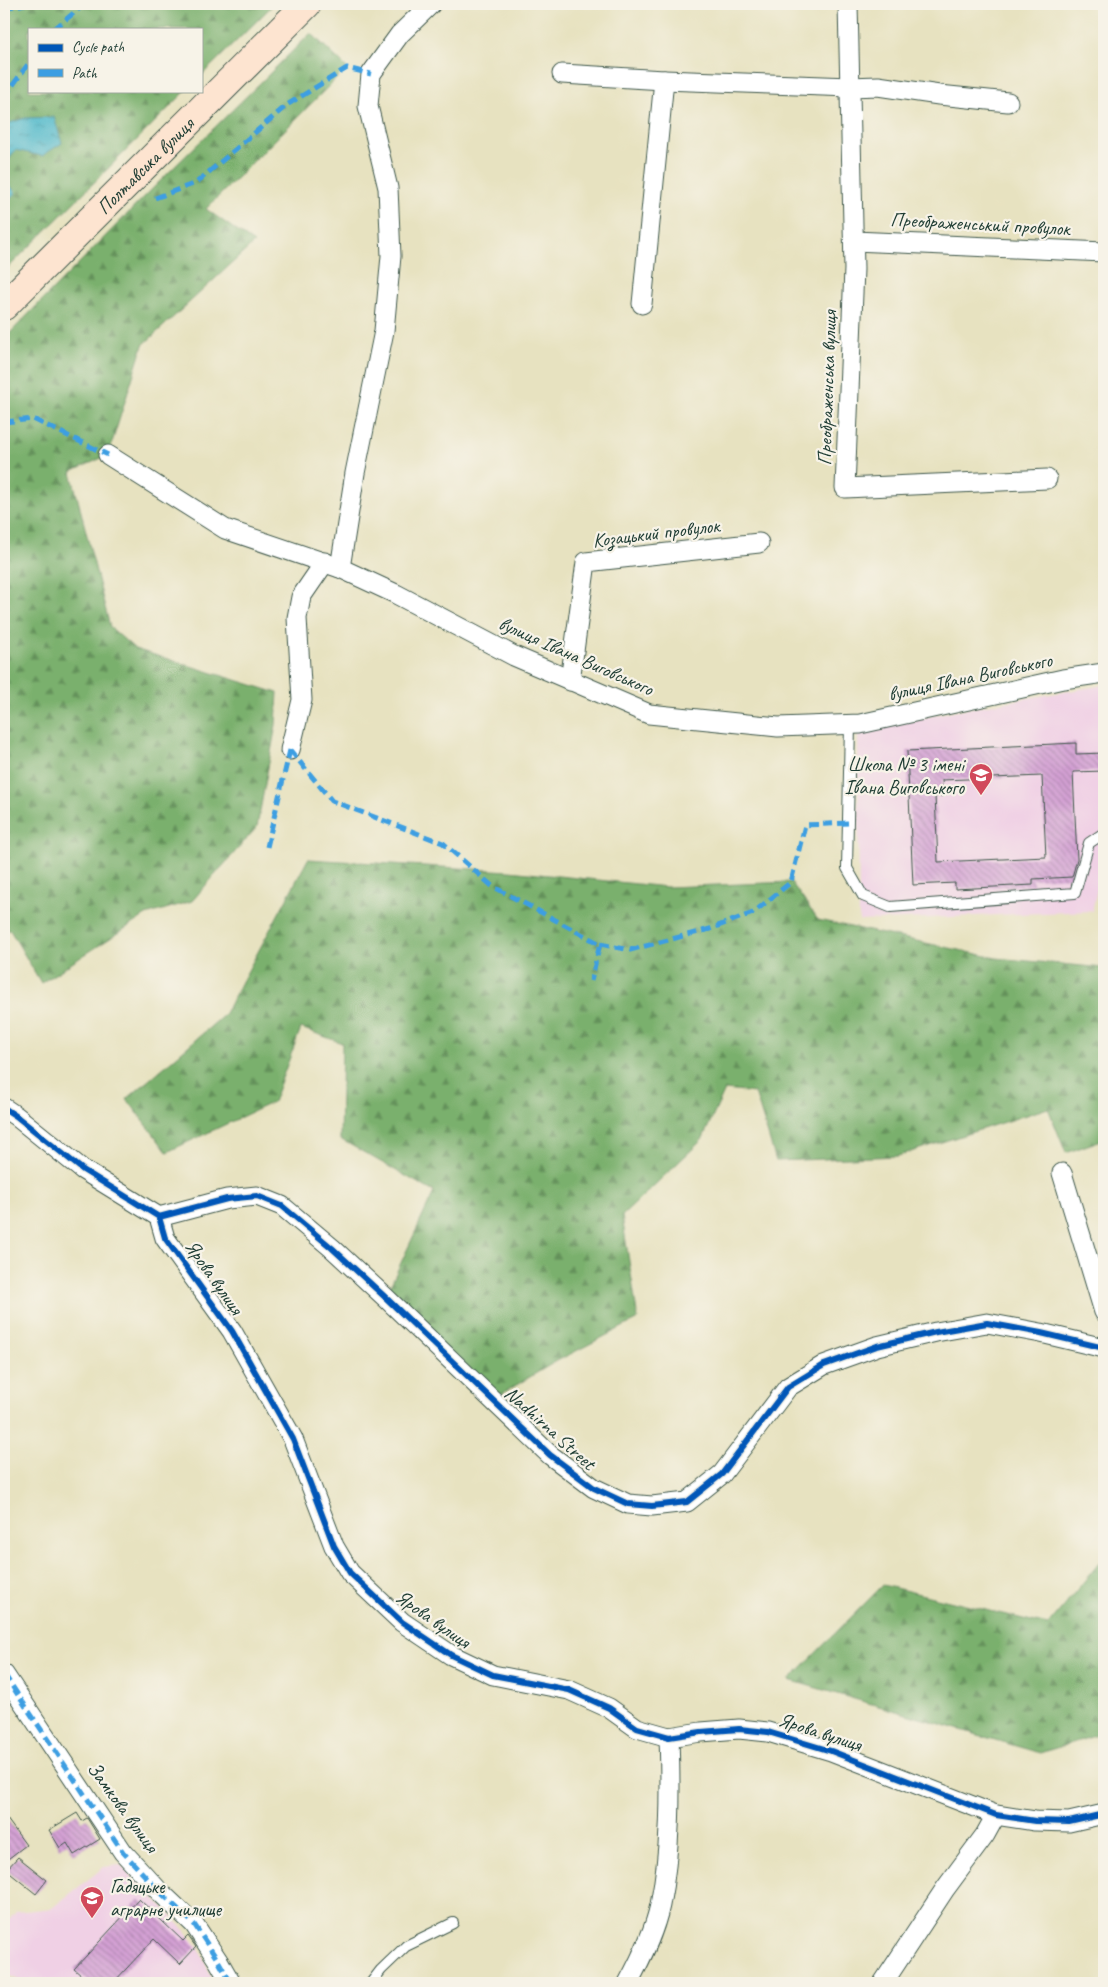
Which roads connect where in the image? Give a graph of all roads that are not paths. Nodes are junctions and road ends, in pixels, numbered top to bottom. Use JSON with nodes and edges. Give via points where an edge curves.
{"nodes":[{"id":1,"x":307,"y":4,"type":"edge"},
{"id":2,"x":431,"y":4,"type":"edge"},
{"id":3,"x":848,"y":4,"type":"edge"},
{"id":4,"x":562,"y":74,"type":"dead end"},
{"id":5,"x":664,"y":80,"type":"junction"},
{"id":6,"x":850,"y":87,"type":"junction"},
{"id":7,"x":1008,"y":102,"type":"dead end"},
{"id":8,"x":854,"y":241,"type":"junction"},
{"id":9,"x":1104,"y":252,"type":"edge"},
{"id":10,"x":642,"y":304,"type":"dead end"},
{"id":11,"x":4,"y":306,"type":"edge"},
{"id":12,"x":108,"y":455,"type":"dead end"},
{"id":13,"x":1048,"y":479,"type":"dead end"},
{"id":14,"x":759,"y":544,"type":"dead end"},
{"id":15,"x":332,"y":565,"type":"junction"},
{"id":16,"x":1104,"y":673,"type":"edge"},
{"id":17,"x":570,"y":681,"type":"junction"},
{"id":18,"x":850,"y":724,"type":"junction"},
{"id":19,"x":290,"y":750,"type":"dead end"},
{"id":20,"x":1104,"y":833,"type":"edge"},
{"id":21,"x":4,"y":1108,"type":"edge"},
{"id":22,"x":1062,"y":1172,"type":"dead end"},
{"id":23,"x":159,"y":1217,"type":"junction"},
{"id":24,"x":1104,"y":1312,"type":"edge"},
{"id":25,"x":1104,"y":1348,"type":"edge"},
{"id":26,"x":4,"y":1674,"type":"edge"},
{"id":27,"x":669,"y":1737,"type":"junction"},
{"id":28,"x":1104,"y":1814,"type":"edge"},
{"id":29,"x":996,"y":1815,"type":"junction"},
{"id":30,"x":453,"y":1923,"type":"dead end"},
{"id":31,"x":231,"y":1983,"type":"edge"},
{"id":32,"x":371,"y":1983,"type":"edge"},
{"id":33,"x":628,"y":1983,"type":"edge"},
{"id":34,"x":883,"y":1983,"type":"edge"}],
"edges":[{"from":1,"to":11,"type":"main road","name":"Полтавська вулиця"},
{"from":2,"to":15,"type":"street","via":[[400,34],[372,74],[368,106],[388,188],[392,256],[384,331]]},
{"from":3,"to":6,"type":"street","name":"Преображенська вулиця"},
{"from":4,"to":5,"type":"street"},
{"from":5,"to":6,"type":"street"},
{"from":5,"to":10,"type":"street"},
{"from":6,"to":7,"type":"street","via":[[878,86]]},
{"from":6,"to":8,"type":"street","name":"Преображенська вулиця"},
{"from":8,"to":9,"type":"street","name":"Преображенський провулок"},
{"from":8,"to":13,"type":"street","name":"Преображенська вулиця","via":[[845,488]]},
{"from":12,"to":15,"type":"street","name":"вулиця Івана Виговського","via":[[225,529]]},
{"from":14,"to":17,"type":"street","name":"Козацький провулок","via":[[586,562]]},
{"from":15,"to":17,"type":"street","name":"вулиця Івана Виговського"},
{"from":15,"to":19,"type":"street","via":[[301,597],[297,618],[302,700]]},
{"from":16,"to":18,"type":"street","name":"вулиця Івана Виговського"},
{"from":17,"to":18,"type":"street","name":"вулиця Івана Виговського","via":[[649,714],[778,727]]},
{"from":18,"to":20,"type":"lane","via":[[847,868],[863,896],[890,907],[1075,893],[1089,843]]},
{"from":21,"to":23,"type":"street","via":[[83,1170]]},
{"from":22,"to":24,"type":"street"},
{"from":23,"to":25,"type":"street","name":"Nadhirna Street","via":[[227,1199],[257,1196],[282,1206],[372,1285],[550,1455],[594,1488],[628,1504],[652,1506],[687,1502],[722,1474],[788,1386],[824,1365],[877,1346],[987,1323]]},
{"from":23,"to":27,"type":"street","name":"Ярова вулиця","via":[[165,1238],[232,1331],[293,1439],[334,1546],[350,1573],[402,1622],[451,1655],[493,1675],[569,1690],[609,1708],[637,1728]]},
{"from":26,"to":31,"type":"street","name":"Замкова вулиця","via":[[123,1852],[194,1924]]},
{"from":27,"to":29,"type":"street","name":"Ярова вулиця","via":[[739,1729],[768,1732],[832,1751]]},
{"from":27,"to":33,"type":"street","via":[[671,1798],[659,1907],[644,1954]]},
{"from":28,"to":29,"type":"street","name":"Ярова вулиця","via":[[1069,1822]]},
{"from":29,"to":34,"type":"street","via":[[985,1836],[945,1889]]},
{"from":30,"to":32,"type":"lane","via":[[406,1946]]}]}
